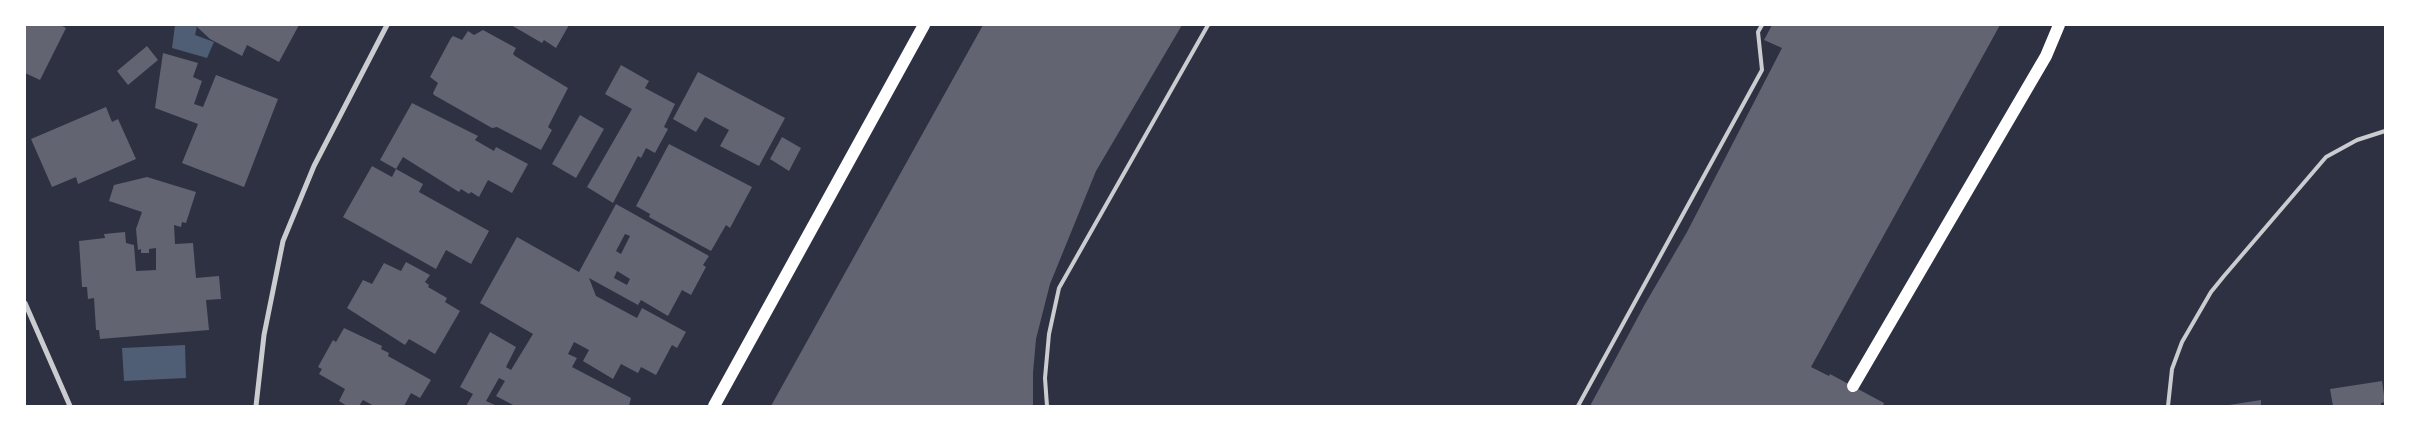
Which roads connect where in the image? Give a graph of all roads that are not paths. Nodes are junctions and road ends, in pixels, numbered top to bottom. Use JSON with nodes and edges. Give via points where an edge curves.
{"nodes":[{"id":1,"x":387,"y":25,"type":"edge"},
{"id":2,"x":924,"y":25,"type":"edge"},
{"id":3,"x":1208,"y":25,"type":"edge"},
{"id":4,"x":1762,"y":25,"type":"edge"},
{"id":5,"x":2059,"y":25,"type":"edge"},
{"id":6,"x":2385,"y":130,"type":"edge"},
{"id":7,"x":25,"y":303,"type":"edge"},
{"id":8,"x":1853,"y":386,"type":"dead end"},
{"id":9,"x":70,"y":406,"type":"edge"},
{"id":10,"x":256,"y":406,"type":"edge"},
{"id":11,"x":714,"y":406,"type":"edge"},
{"id":12,"x":1047,"y":406,"type":"edge"},
{"id":13,"x":1578,"y":406,"type":"edge"},
{"id":14,"x":2168,"y":406,"type":"edge"}],
"edges":[{"from":1,"to":10,"type":"street","via":[[314,166],[283,240],[264,335]]},
{"from":2,"to":11,"type":"main road"},
{"from":3,"to":12,"type":"lane","via":[[1059,288],[1049,334],[1045,378]]},
{"from":4,"to":13,"type":"lane","via":[[1758,32],[1762,70]]},
{"from":5,"to":8,"type":"main road","via":[[2046,56]]},
{"from":6,"to":14,"type":"lane","via":[[2356,140],[2326,157],[2211,292],[2182,342],[2172,369]]},
{"from":7,"to":9,"type":"street"}]}
